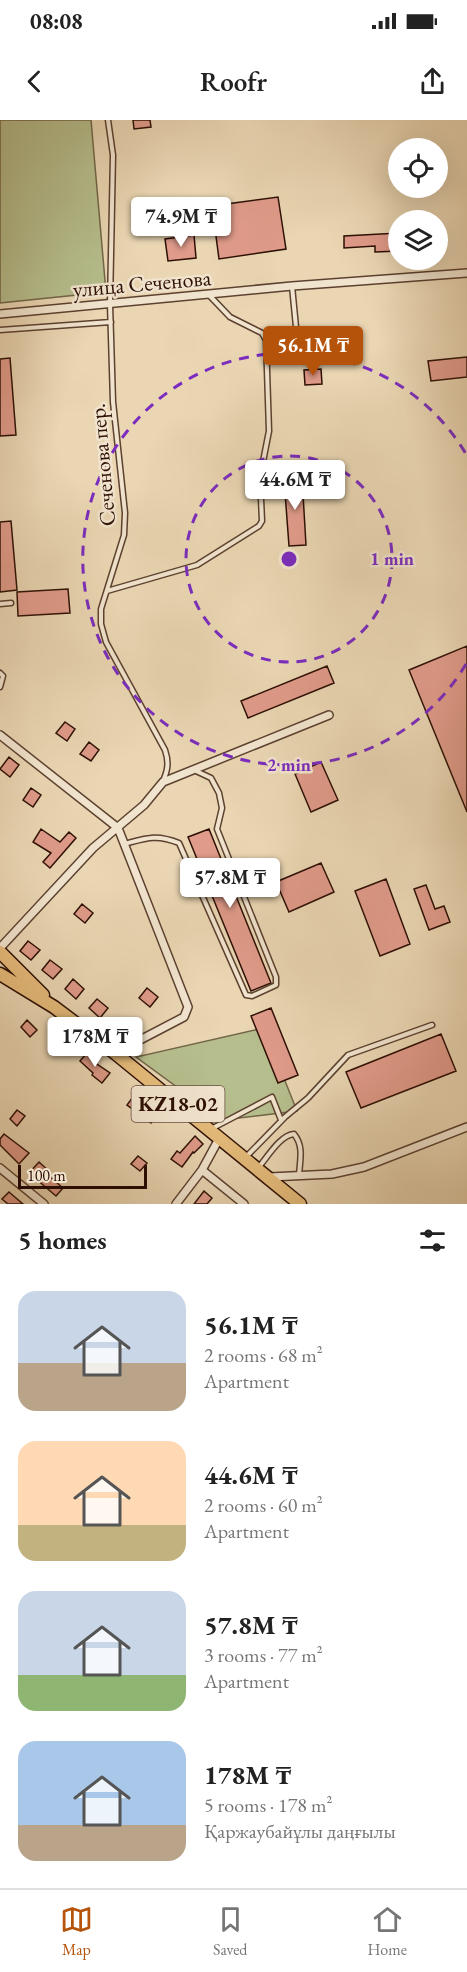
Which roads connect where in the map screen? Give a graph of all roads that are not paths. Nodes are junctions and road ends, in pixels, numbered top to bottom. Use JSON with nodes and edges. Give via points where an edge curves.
{"nodes":[{"id":1,"x":108,"y":120,"type":"edge"},
{"id":2,"x":467,"y":273,"type":"edge"},
{"id":3,"x":292,"y":286,"type":"junction"},
{"id":4,"x":209,"y":294,"type":"junction"},
{"id":5,"x":110,"y":304,"type":"junction"},
{"id":6,"x":0,"y":314,"type":"edge"},
{"id":7,"x":111,"y":322,"type":"junction"},
{"id":8,"x":0,"y":330,"type":"edge"},
{"id":9,"x":267,"y":364,"type":"junction"},
{"id":10,"x":107,"y":591,"type":"junction"},
{"id":11,"x":11,"y":603,"type":"dead end"},
{"id":12,"x":0,"y":604,"type":"edge"},
{"id":13,"x":0,"y":673,"type":"edge"},
{"id":14,"x":0,"y":687,"type":"edge"},
{"id":15,"x":329,"y":716,"type":"dead end"},
{"id":16,"x":0,"y":735,"type":"edge"},
{"id":17,"x":193,"y":770,"type":"junction"},
{"id":18,"x":163,"y":782,"type":"junction"},
{"id":19,"x":118,"y":828,"type":"junction"},
{"id":20,"x":124,"y":843,"type":"junction"},
{"id":21,"x":0,"y":950,"type":"edge"},
{"id":22,"x":12,"y":962,"type":"junction"},
{"id":23,"x":1,"y":974,"type":"edge"},
{"id":24,"x":54,"y":1007,"type":"junction"},
{"id":25,"x":432,"y":1024,"type":"dead end"},
{"id":26,"x":115,"y":1053,"type":"junction"},
{"id":27,"x":281,"y":1120,"type":"junction"},
{"id":28,"x":467,"y":1127,"type":"edge"},
{"id":29,"x":215,"y":1133,"type":"junction"},
{"id":30,"x":244,"y":1158,"type":"junction"},
{"id":31,"x":0,"y":1168,"type":"edge"},
{"id":32,"x":257,"y":1168,"type":"junction"},
{"id":33,"x":202,"y":1170,"type":"junction"},
{"id":34,"x":267,"y":1177,"type":"junction"},
{"id":35,"x":298,"y":1177,"type":"junction"},
{"id":36,"x":44,"y":1204,"type":"edge"},
{"id":37,"x":176,"y":1204,"type":"edge"},
{"id":38,"x":244,"y":1204,"type":"edge"},
{"id":39,"x":300,"y":1204,"type":"edge"}],
"edges":[{"from":1,"to":5,"type":"lane","name":"Сеченова пер.","via":[[113,155]]},
{"from":2,"to":3,"type":"street","name":"улица Сеченова"},
{"from":3,"to":4,"type":"street","name":"улица Сеченова"},
{"from":3,"to":9,"type":"lane","via":[[296,327]]},
{"from":4,"to":5,"type":"street","name":"улица Сеченова"},
{"from":4,"to":9,"type":"lane","via":[[230,317],[261,333],[266,340]]},
{"from":5,"to":6,"type":"street","name":"улица Сеченова"},
{"from":5,"to":7,"type":"lane","name":"Сеченова пер."},
{"from":7,"to":8,"type":"lane"},
{"from":7,"to":10,"type":"lane","name":"Сеченова пер.","via":[[112,402],[125,513],[124,535]]},
{"from":9,"to":10,"type":"lane","via":[[269,431],[260,477],[259,526],[197,565]]},
{"from":10,"to":18,"type":"lane","name":"Сеченова пер.","via":[[101,609],[106,642],[165,750],[168,771]]},
{"from":11,"to":12,"type":"lane"},
{"from":13,"to":14,"type":"lane"},
{"from":15,"to":17,"type":"street"},
{"from":16,"to":19,"type":"street"},
{"from":17,"to":18,"type":"street"},
{"from":17,"to":20,"type":"lane","via":[[211,778],[219,792],[222,808],[217,829],[276,985],[246,995],[179,843],[164,837]]},
{"from":18,"to":19,"type":"street"},
{"from":19,"to":20,"type":"street"},
{"from":19,"to":21,"type":"street","via":[[93,848]]},
{"from":20,"to":26,"type":"street","via":[[188,1007],[184,1017]]},
{"from":21,"to":22,"type":"highway","number":"KZ18-02"},
{"from":22,"to":23,"type":"highway","number":"KZ18-02"},
{"from":22,"to":24,"type":"highway","number":"KZ18-02"},
{"from":23,"to":24,"type":"highway","number":"KZ18-02"},
{"from":24,"to":26,"type":"highway","number":"KZ18-02"},
{"from":25,"to":27,"type":"lane","via":[[348,1055],[308,1098]]},
{"from":26,"to":29,"type":"highway","number":"KZ18-02"},
{"from":27,"to":29,"type":"lane","via":[[272,1097]]},
{"from":27,"to":30,"type":"lane"},
{"from":28,"to":35,"type":"street","via":[[364,1167]]},
{"from":29,"to":30,"type":"highway","number":"KZ18-02"},
{"from":29,"to":33,"type":"street"},
{"from":30,"to":32,"type":"highway","number":"KZ18-02"},
{"from":31,"to":36,"type":"street"},
{"from":32,"to":34,"type":"highway","number":"KZ18-02"},
{"from":32,"to":35,"type":"lane","via":[[282,1140],[294,1134],[300,1140]]},
{"from":33,"to":37,"type":"street"},
{"from":33,"to":38,"type":"street"},
{"from":34,"to":35,"type":"street"},
{"from":34,"to":39,"type":"highway","number":"KZ18-02"}]}
